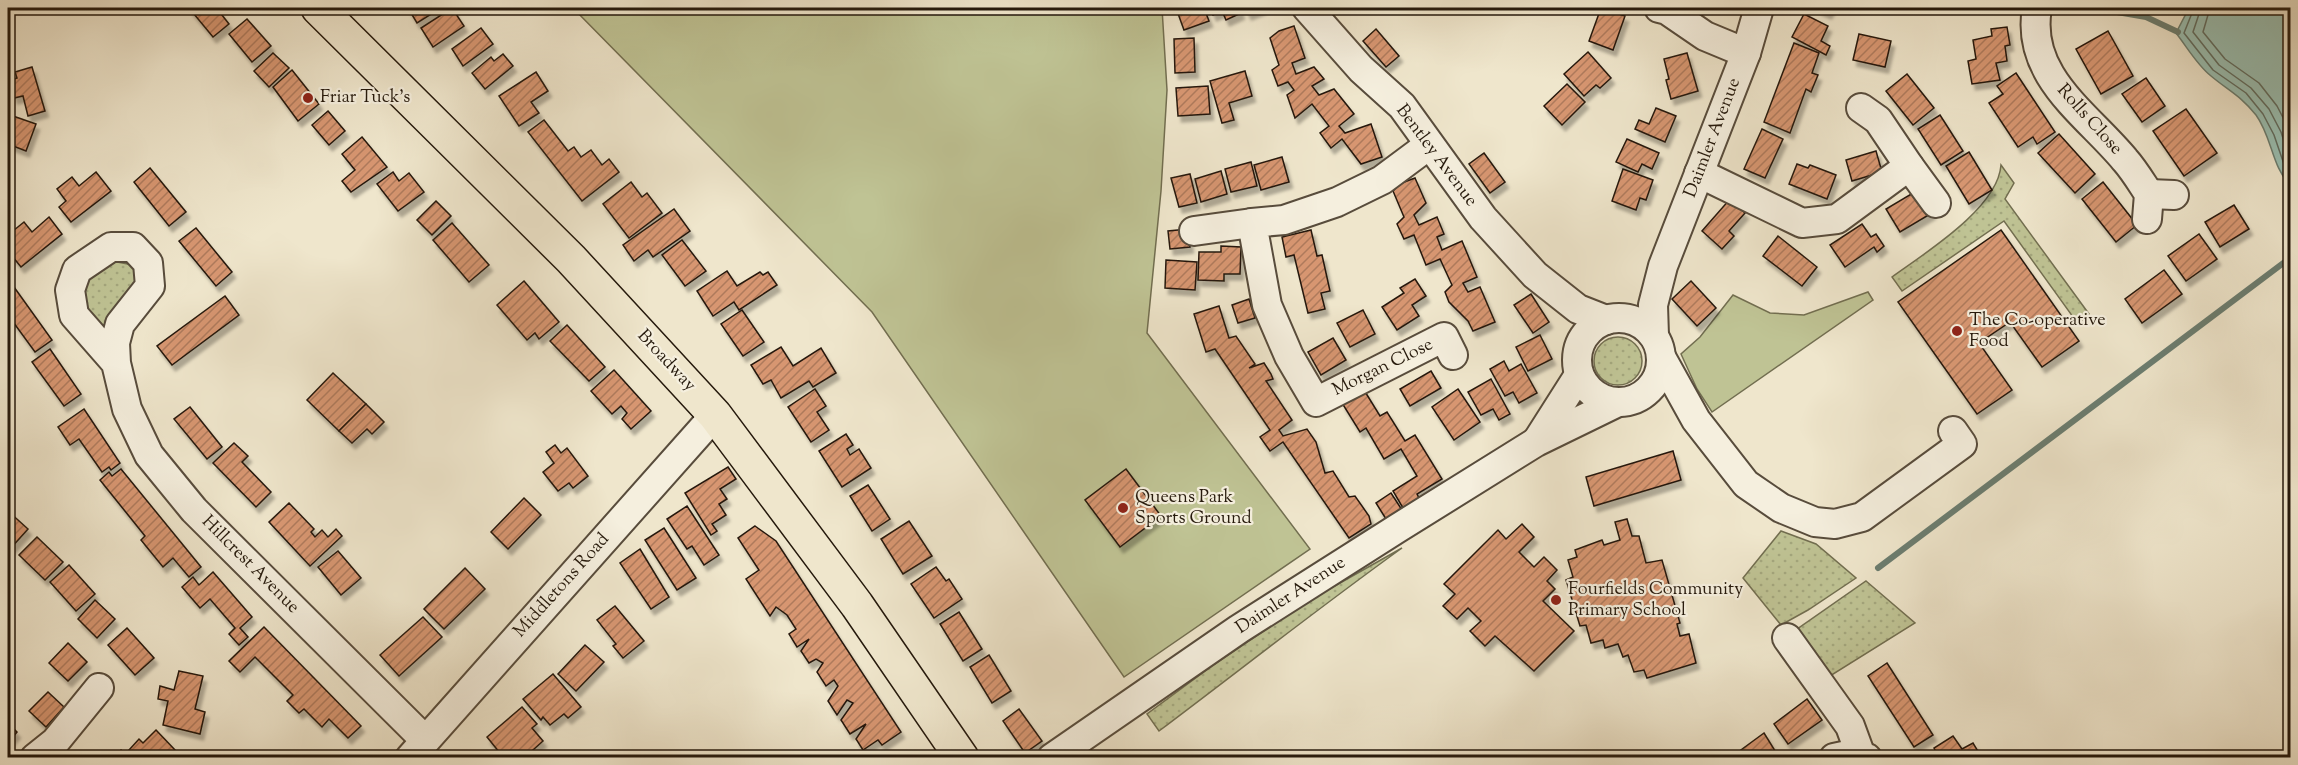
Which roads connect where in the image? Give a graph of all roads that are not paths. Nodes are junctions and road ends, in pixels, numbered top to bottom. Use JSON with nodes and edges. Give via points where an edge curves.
{"nodes":[{"id":1,"x":318,"y":8,"type":"edge"},
{"id":2,"x":1307,"y":8,"type":"edge"},
{"id":3,"x":1659,"y":8,"type":"edge"},
{"id":4,"x":1759,"y":8,"type":"edge"},
{"id":5,"x":2037,"y":8,"type":"edge"},
{"id":6,"x":1746,"y":53,"type":"junction"},
{"id":7,"x":1861,"y":108,"type":"dead end"},
{"id":8,"x":1429,"y":145,"type":"junction"},
{"id":9,"x":1909,"y":166,"type":"junction"},
{"id":10,"x":1699,"y":173,"type":"junction"},
{"id":11,"x":2157,"y":202,"type":"dead end"},
{"id":12,"x":1936,"y":203,"type":"dead end"},
{"id":13,"x":1252,"y":223,"type":"junction"},
{"id":14,"x":1194,"y":231,"type":"dead end"},
{"id":15,"x":1663,"y":266,"type":"junction"},
{"id":16,"x":1540,"y":279,"type":"junction"},
{"id":17,"x":1616,"y":319,"type":"junction"},
{"id":18,"x":1658,"y":346,"type":"junction"},
{"id":19,"x":1453,"y":355,"type":"dead end"},
{"id":20,"x":116,"y":363,"type":"dead end"},
{"id":21,"x":1578,"y":364,"type":"junction"},
{"id":22,"x":1630,"y":399,"type":"junction"},
{"id":23,"x":715,"y":415,"type":"junction"},
{"id":24,"x":1696,"y":420,"type":"junction"},
{"id":25,"x":1953,"y":431,"type":"dead end"},
{"id":26,"x":1536,"y":442,"type":"junction"},
{"id":27,"x":1787,"y":638,"type":"dead end"},
{"id":28,"x":99,"y":688,"type":"dead end"},
{"id":29,"x":417,"y":749,"type":"edge"},
{"id":30,"x":1854,"y":757,"type":"edge"},
{"id":31,"x":35,"y":758,"type":"edge"},
{"id":32,"x":962,"y":758,"type":"edge"},
{"id":33,"x":1052,"y":758,"type":"edge"}],
"edges":[{"from":1,"to":23,"type":"main road","name":"Broadway","via":[[571,259]]},
{"from":2,"to":8,"type":"street","name":"Bentley Avenue","via":[[1361,69],[1402,106]]},
{"from":3,"to":6,"type":"street","via":[[1705,36]]},
{"from":4,"to":6,"type":"street","name":"Daimler Avenue"},
{"from":5,"to":11,"type":"street","name":"Rolls Close","via":[[2036,40],[2047,70],[2063,96],[2126,160]]},
{"from":6,"to":10,"type":"street","name":"Daimler Avenue"},
{"from":7,"to":9,"type":"street","via":[[1878,120]]},
{"from":8,"to":13,"type":"street","via":[[1382,180],[1337,202],[1284,220]]},
{"from":8,"to":16,"type":"street","name":"Bentley Avenue","via":[[1483,218]]},
{"from":9,"to":10,"type":"street","via":[[1837,219],[1802,223]]},
{"from":9,"to":12,"type":"street"},
{"from":10,"to":15,"type":"street","name":"Daimler Avenue"},
{"from":13,"to":14,"type":"street"},
{"from":13,"to":19,"type":"street","name":"Morgan Close","via":[[1266,305],[1316,402],[1444,338]]},
{"from":15,"to":17,"type":"street","name":"Daimler Avenue"},
{"from":15,"to":18,"type":"street","name":"Daimler Avenue","via":[[1653,305]]},
{"from":16,"to":17,"type":"street","name":"Bentley Avenue","via":[[1578,309]]},
{"from":16,"to":21,"type":"street","name":"Bentley Avenue"},
{"from":17,"to":18,"type":"street","via":[[1644,326]]},
{"from":17,"to":21,"type":"street","via":[[1587,332]]},
{"from":18,"to":22,"type":"street","via":[[1658,378],[1649,390]]},
{"from":18,"to":24,"type":"street"},
{"from":20,"to":29,"type":"street","name":"Hillcrest Avenue","via":[[127,409],[149,455],[194,510]]},
{"from":21,"to":22,"type":"street","via":[[1586,386],[1597,396]]},
{"from":21,"to":26,"type":"street","name":"Daimler Avenue"},
{"from":22,"to":24,"type":"street","via":[[1667,406]]},
{"from":22,"to":26,"type":"street","name":"Daimler Avenue"},
{"from":23,"to":29,"type":"street","name":"Middletons Road"},
{"from":23,"to":32,"type":"main road","name":"Broadway","via":[[857,605]]},
{"from":24,"to":25,"type":"street","via":[[1746,484],[1781,508],[1815,522],[1835,524],[1862,517],[1962,444]]},
{"from":26,"to":33,"type":"street","name":"Daimler Avenue","via":[[1239,629]]},
{"from":27,"to":30,"type":"street","via":[[1850,726]]},
{"from":28,"to":31,"type":"street","via":[[54,742]]}]}
